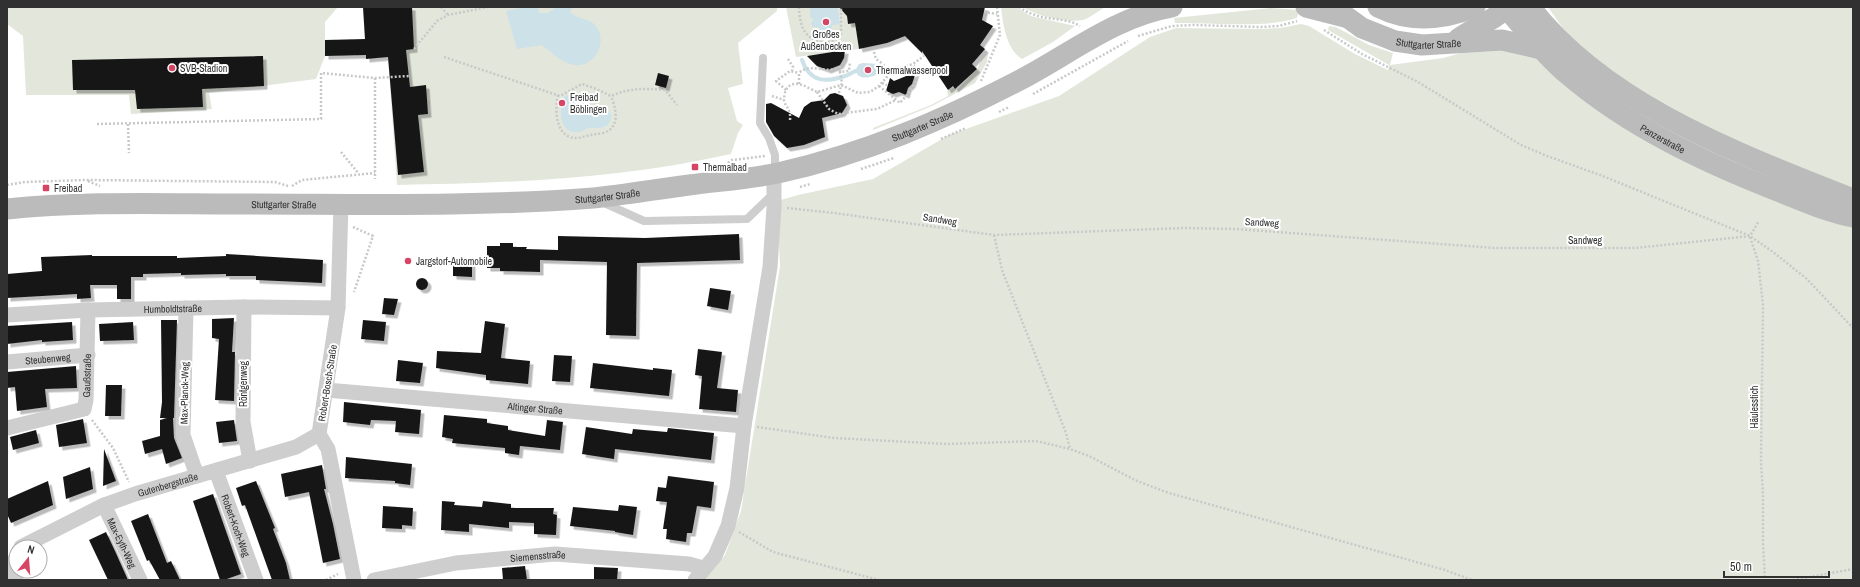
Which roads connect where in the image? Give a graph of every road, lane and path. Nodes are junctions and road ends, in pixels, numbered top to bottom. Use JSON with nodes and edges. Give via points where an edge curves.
{"nodes":[{"id":1,"x":440,"y":7,"type":"edge"},
{"id":2,"x":488,"y":7,"type":"edge"},
{"id":3,"x":799,"y":7,"type":"edge"},
{"id":4,"x":841,"y":7,"type":"edge"},
{"id":5,"x":997,"y":7,"type":"edge"},
{"id":6,"x":1018,"y":7,"type":"edge"},
{"id":7,"x":1378,"y":7,"type":"edge"},
{"id":8,"x":1475,"y":7,"type":"edge"},
{"id":9,"x":1506,"y":7,"type":"edge"},
{"id":10,"x":1530,"y":7,"type":"edge"},
{"id":11,"x":1455,"y":11,"type":"edge"},
{"id":12,"x":984,"y":12,"type":"dead end"},
{"id":13,"x":1339,"y":12,"type":"edge"},
{"id":14,"x":1171,"y":13,"type":"edge"},
{"id":15,"x":1304,"y":13,"type":"edge"},
{"id":16,"x":448,"y":14,"type":"junction"},
{"id":17,"x":997,"y":14,"type":"junction"},
{"id":18,"x":1082,"y":26,"type":"dead end"},
{"id":19,"x":1321,"y":28,"type":"dead end"},
{"id":20,"x":1452,"y":42,"type":"junction"},
{"id":21,"x":414,"y":49,"type":"dead end"},
{"id":22,"x":1541,"y":50,"type":"junction"},
{"id":23,"x":874,"y":52,"type":"dead end"},
{"id":24,"x":924,"y":56,"type":"dead end"},
{"id":25,"x":444,"y":57,"type":"dead end"},
{"id":26,"x":763,"y":58,"type":"dead end"},
{"id":27,"x":788,"y":59,"type":"dead end"},
{"id":28,"x":850,"y":62,"type":"dead end"},
{"id":29,"x":913,"y":64,"type":"junction"},
{"id":30,"x":792,"y":71,"type":"junction"},
{"id":31,"x":799,"y":73,"type":"junction"},
{"id":32,"x":840,"y":74,"type":"junction"},
{"id":33,"x":890,"y":74,"type":"junction"},
{"id":34,"x":409,"y":76,"type":"dead end"},
{"id":35,"x":375,"y":78,"type":"junction"},
{"id":36,"x":882,"y":83,"type":"junction"},
{"id":37,"x":799,"y":84,"type":"junction"},
{"id":38,"x":980,"y":84,"type":"dead end"},
{"id":39,"x":841,"y":85,"type":"junction"},
{"id":40,"x":880,"y":86,"type":"junction"},
{"id":41,"x":887,"y":86,"type":"dead end"},
{"id":42,"x":786,"y":90,"type":"junction"},
{"id":43,"x":817,"y":92,"type":"junction"},
{"id":44,"x":839,"y":93,"type":"dead end"},
{"id":45,"x":558,"y":95,"type":"junction"},
{"id":46,"x":768,"y":95,"type":"dead end"},
{"id":47,"x":611,"y":96,"type":"junction"},
{"id":48,"x":784,"y":100,"type":"junction"},
{"id":49,"x":896,"y":100,"type":"junction"},
{"id":50,"x":677,"y":105,"type":"dead end"},
{"id":51,"x":790,"y":114,"type":"junction"},
{"id":52,"x":794,"y":118,"type":"dead end"},
{"id":53,"x":790,"y":120,"type":"dead end"},
{"id":54,"x":97,"y":124,"type":"dead end"},
{"id":55,"x":128,"y":124,"type":"junction"},
{"id":56,"x":341,"y":152,"type":"dead end"},
{"id":57,"x":129,"y":153,"type":"dead end"},
{"id":58,"x":747,"y":158,"type":"dead end"},
{"id":59,"x":376,"y":173,"type":"junction"},
{"id":60,"x":359,"y":175,"type":"junction"},
{"id":61,"x":375,"y":179,"type":"dead end"},
{"id":62,"x":775,"y":182,"type":"junction"},
{"id":63,"x":7,"y":185,"type":"edge"},
{"id":64,"x":595,"y":198,"type":"junction"},
{"id":65,"x":1853,"y":199,"type":"edge"},
{"id":66,"x":7,"y":209,"type":"edge"},
{"id":67,"x":341,"y":213,"type":"junction"},
{"id":68,"x":1853,"y":217,"type":"edge"},
{"id":69,"x":1759,"y":221,"type":"dead end"},
{"id":70,"x":994,"y":235,"type":"junction"},
{"id":71,"x":1750,"y":236,"type":"junction"},
{"id":72,"x":244,"y":307,"type":"junction"},
{"id":73,"x":186,"y":308,"type":"junction"},
{"id":74,"x":338,"y":308,"type":"junction"},
{"id":75,"x":88,"y":310,"type":"junction"},
{"id":76,"x":7,"y":315,"type":"edge"},
{"id":77,"x":1853,"y":328,"type":"edge"},
{"id":78,"x":88,"y":355,"type":"junction"},
{"id":79,"x":7,"y":362,"type":"edge"},
{"id":80,"x":326,"y":390,"type":"junction"},
{"id":81,"x":84,"y":409,"type":"junction"},
{"id":82,"x":744,"y":426,"type":"junction"},
{"id":83,"x":7,"y":428,"type":"edge"},
{"id":84,"x":319,"y":434,"type":"junction"},
{"id":85,"x":1070,"y":449,"type":"junction"},
{"id":86,"x":250,"y":461,"type":"junction"},
{"id":87,"x":216,"y":471,"type":"junction"},
{"id":88,"x":197,"y":476,"type":"junction"},
{"id":89,"x":135,"y":494,"type":"junction"},
{"id":90,"x":104,"y":505,"type":"junction"},
{"id":91,"x":728,"y":526,"type":"junction"},
{"id":92,"x":37,"y":539,"type":"edge"},
{"id":93,"x":7,"y":563,"type":"edge"},
{"id":94,"x":1853,"y":568,"type":"edge"},
{"id":95,"x":699,"y":574,"type":"edge"},
{"id":96,"x":16,"y":580,"type":"edge"},
{"id":97,"x":140,"y":580,"type":"edge"},
{"id":98,"x":256,"y":580,"type":"edge"},
{"id":99,"x":354,"y":580,"type":"edge"},
{"id":100,"x":374,"y":580,"type":"edge"},
{"id":101,"x":879,"y":580,"type":"edge"},
{"id":102,"x":1472,"y":580,"type":"edge"},
{"id":103,"x":1765,"y":580,"type":"edge"},
{"id":104,"x":1793,"y":580,"type":"edge"}],
"edges":[{"from":1,"to":16,"type":"path"},
{"from":2,"to":16,"type":"path"},
{"from":3,"to":4,"type":"path","via":[[802,27],[817,41],[826,43],[841,36]]},
{"from":5,"to":17,"type":"path"},
{"from":6,"to":18,"type":"path","via":[[1042,17]]},
{"from":7,"to":11,"type":"main road","name":"Stuttgarter Straße","via":[[1394,14],[1428,18]]},
{"from":8,"to":11,"type":"main road","name":"Stuttgarter Straße"},
{"from":9,"to":20,"type":"main road","name":"Stuttgarter Straße","via":[[1480,28]]},
{"from":9,"to":22,"type":"main road","name":"Panzerstraße"},
{"from":10,"to":65,"type":"main road","via":[[1586,63],[1640,102],[1711,141]]},
{"from":12,"to":17,"type":"path"},
{"from":13,"to":15,"type":"main road","name":"Stuttgarter Straße"},
{"from":13,"to":20,"type":"main road","name":"Stuttgarter Straße","via":[[1372,33],[1395,41],[1422,44]]},
{"from":14,"to":15,"type":"path","via":[[1279,26]]},
{"from":14,"to":62,"type":"main road","name":"Stuttgarter Straße","via":[[1148,12],[1111,28],[1023,79],[945,117]]},
{"from":16,"to":21,"type":"path","via":[[438,21]]},
{"from":17,"to":38,"type":"path","via":[[1000,35]]},
{"from":19,"to":71,"type":"path","via":[[1362,54],[1441,95],[1522,145]]},
{"from":20,"to":22,"type":"main road","via":[[1502,40]]},
{"from":22,"to":68,"type":"main road","name":"Panzerstraße","via":[[1605,104],[1669,143],[1742,177]]},
{"from":23,"to":33,"type":"path","via":[[876,59]]},
{"from":24,"to":29,"type":"path"},
{"from":25,"to":45,"type":"path"},
{"from":26,"to":62,"type":"lane","via":[[760,123],[769,138]]},
{"from":27,"to":30,"type":"path","via":[[793,67]]},
{"from":28,"to":32,"type":"path","via":[[849,71]]},
{"from":29,"to":33,"type":"path","via":[[893,70]]},
{"from":29,"to":49,"type":"path","via":[[917,71],[914,87],[900,103]]},
{"from":30,"to":31,"type":"path"},
{"from":30,"to":42,"type":"path","via":[[776,81]]},
{"from":31,"to":32,"type":"path","via":[[814,67],[826,71],[839,67]]},
{"from":31,"to":37,"type":"path"},
{"from":32,"to":39,"type":"path"},
{"from":33,"to":36,"type":"path"},
{"from":34,"to":35,"type":"path"},
{"from":35,"to":55,"type":"path","via":[[321,73],[321,119]]},
{"from":35,"to":59,"type":"path"},
{"from":36,"to":40,"type":"path"},
{"from":36,"to":41,"type":"path"},
{"from":37,"to":42,"type":"path","via":[[793,84]]},
{"from":37,"to":43,"type":"path"},
{"from":39,"to":40,"type":"path","via":[[858,93],[870,92]]},
{"from":39,"to":43,"type":"path"},
{"from":39,"to":44,"type":"path"},
{"from":40,"to":49,"type":"path"},
{"from":42,"to":48,"type":"path"},
{"from":43,"to":49,"type":"path","via":[[829,109],[838,114],[877,109]]},
{"from":45,"to":47,"type":"path","via":[[582,84]]},
{"from":45,"to":47,"type":"path","via":[[556,105],[560,128],[570,138],[584,138],[611,129],[616,115]]},
{"from":46,"to":48,"type":"path"},
{"from":47,"to":50,"type":"path","via":[[621,91],[642,88],[665,90]]},
{"from":48,"to":51,"type":"path"},
{"from":51,"to":52,"type":"path"},
{"from":51,"to":53,"type":"path"},
{"from":54,"to":55,"type":"path"},
{"from":55,"to":57,"type":"path"},
{"from":56,"to":60,"type":"path"},
{"from":58,"to":62,"type":"path","name":"Sandweg"},
{"from":59,"to":60,"type":"path"},
{"from":59,"to":61,"type":"path"},
{"from":60,"to":63,"type":"path","via":[[302,180],[291,187],[274,182],[86,180]]},
{"from":62,"to":64,"type":"main road","name":"Stuttgarter Straße"},
{"from":62,"to":64,"type":"lane","via":[[748,219],[644,221]]},
{"from":62,"to":70,"type":"path","name":"Sandweg","via":[[834,213]]},
{"from":62,"to":82,"type":"street","via":[[770,267]]},
{"from":64,"to":67,"type":"main road","name":"Stuttgarter Straße"},
{"from":66,"to":67,"type":"main road","name":"Stuttgarter Straße","via":[[139,203]]},
{"from":67,"to":74,"type":"street","name":"Robert-Bosch-Straße"},
{"from":67,"to":74,"type":"path","via":[[374,236],[353,293]]},
{"from":69,"to":71,"type":"path"},
{"from":70,"to":71,"type":"path","name":"Sandweg","via":[[1184,228],[1236,229],[1511,248],[1635,248]]},
{"from":70,"to":85,"type":"path","via":[[1002,270]]},
{"from":71,"to":77,"type":"path","via":[[1807,279]]},
{"from":71,"to":103,"type":"path","name":"Häulesstich","via":[[1758,261],[1763,305],[1762,462]]},
{"from":72,"to":73,"type":"street","name":"Humboldtstraße"},
{"from":72,"to":74,"type":"street","name":"Humboldtstraße"},
{"from":72,"to":86,"type":"street","name":"Röntgenweg","via":[[243,422]]},
{"from":73,"to":75,"type":"street","name":"Humboldtstraße"},
{"from":73,"to":88,"type":"street","name":"Max-Planck-Weg","via":[[183,435]]},
{"from":74,"to":80,"type":"street","name":"Robert-Bosch-Straße"},
{"from":75,"to":76,"type":"street","name":"Humboldtstraße"},
{"from":75,"to":78,"type":"street","name":"Gaußstraße"},
{"from":78,"to":79,"type":"street","name":"Steubenweg"},
{"from":78,"to":81,"type":"street","name":"Gaußstraße"},
{"from":80,"to":82,"type":"street","name":"Altinger Straße"},
{"from":80,"to":84,"type":"street","name":"Robert-Bosch-Straße"},
{"from":81,"to":83,"type":"street","name":"Gaußstraße"},
{"from":81,"to":89,"type":"path","via":[[113,448]]},
{"from":82,"to":85,"type":"path","via":[[834,438],[947,444],[1036,441]]},
{"from":82,"to":91,"type":"street","via":[[737,488]]},
{"from":84,"to":86,"type":"street","name":"Gutenbergstraße","via":[[296,447]]},
{"from":84,"to":99,"type":"street","name":"Robert-Bosch-Straße","via":[[328,449]]},
{"from":85,"to":102,"type":"path","via":[[1137,481],[1169,493],[1445,570]]},
{"from":86,"to":87,"type":"street","name":"Gutenbergstraße"},
{"from":87,"to":88,"type":"street","name":"Gutenbergstraße"},
{"from":87,"to":98,"type":"street","name":"Robert-Koch-Weg"},
{"from":88,"to":89,"type":"street","name":"Gutenbergstraße"},
{"from":89,"to":90,"type":"street","name":"Gutenbergstraße"},
{"from":90,"to":92,"type":"street","name":"Gutenbergstraße"},
{"from":90,"to":97,"type":"street","name":"Max-Eyth-Weg"},
{"from":91,"to":95,"type":"street","via":[[715,556]]},
{"from":91,"to":101,"type":"path","via":[[772,552]]},
{"from":93,"to":96,"type":"street"},
{"from":94,"to":104,"type":"path"},
{"from":95,"to":100,"type":"street","name":"Siemensstraße","via":[[689,564],[555,554],[456,563]]}]}
